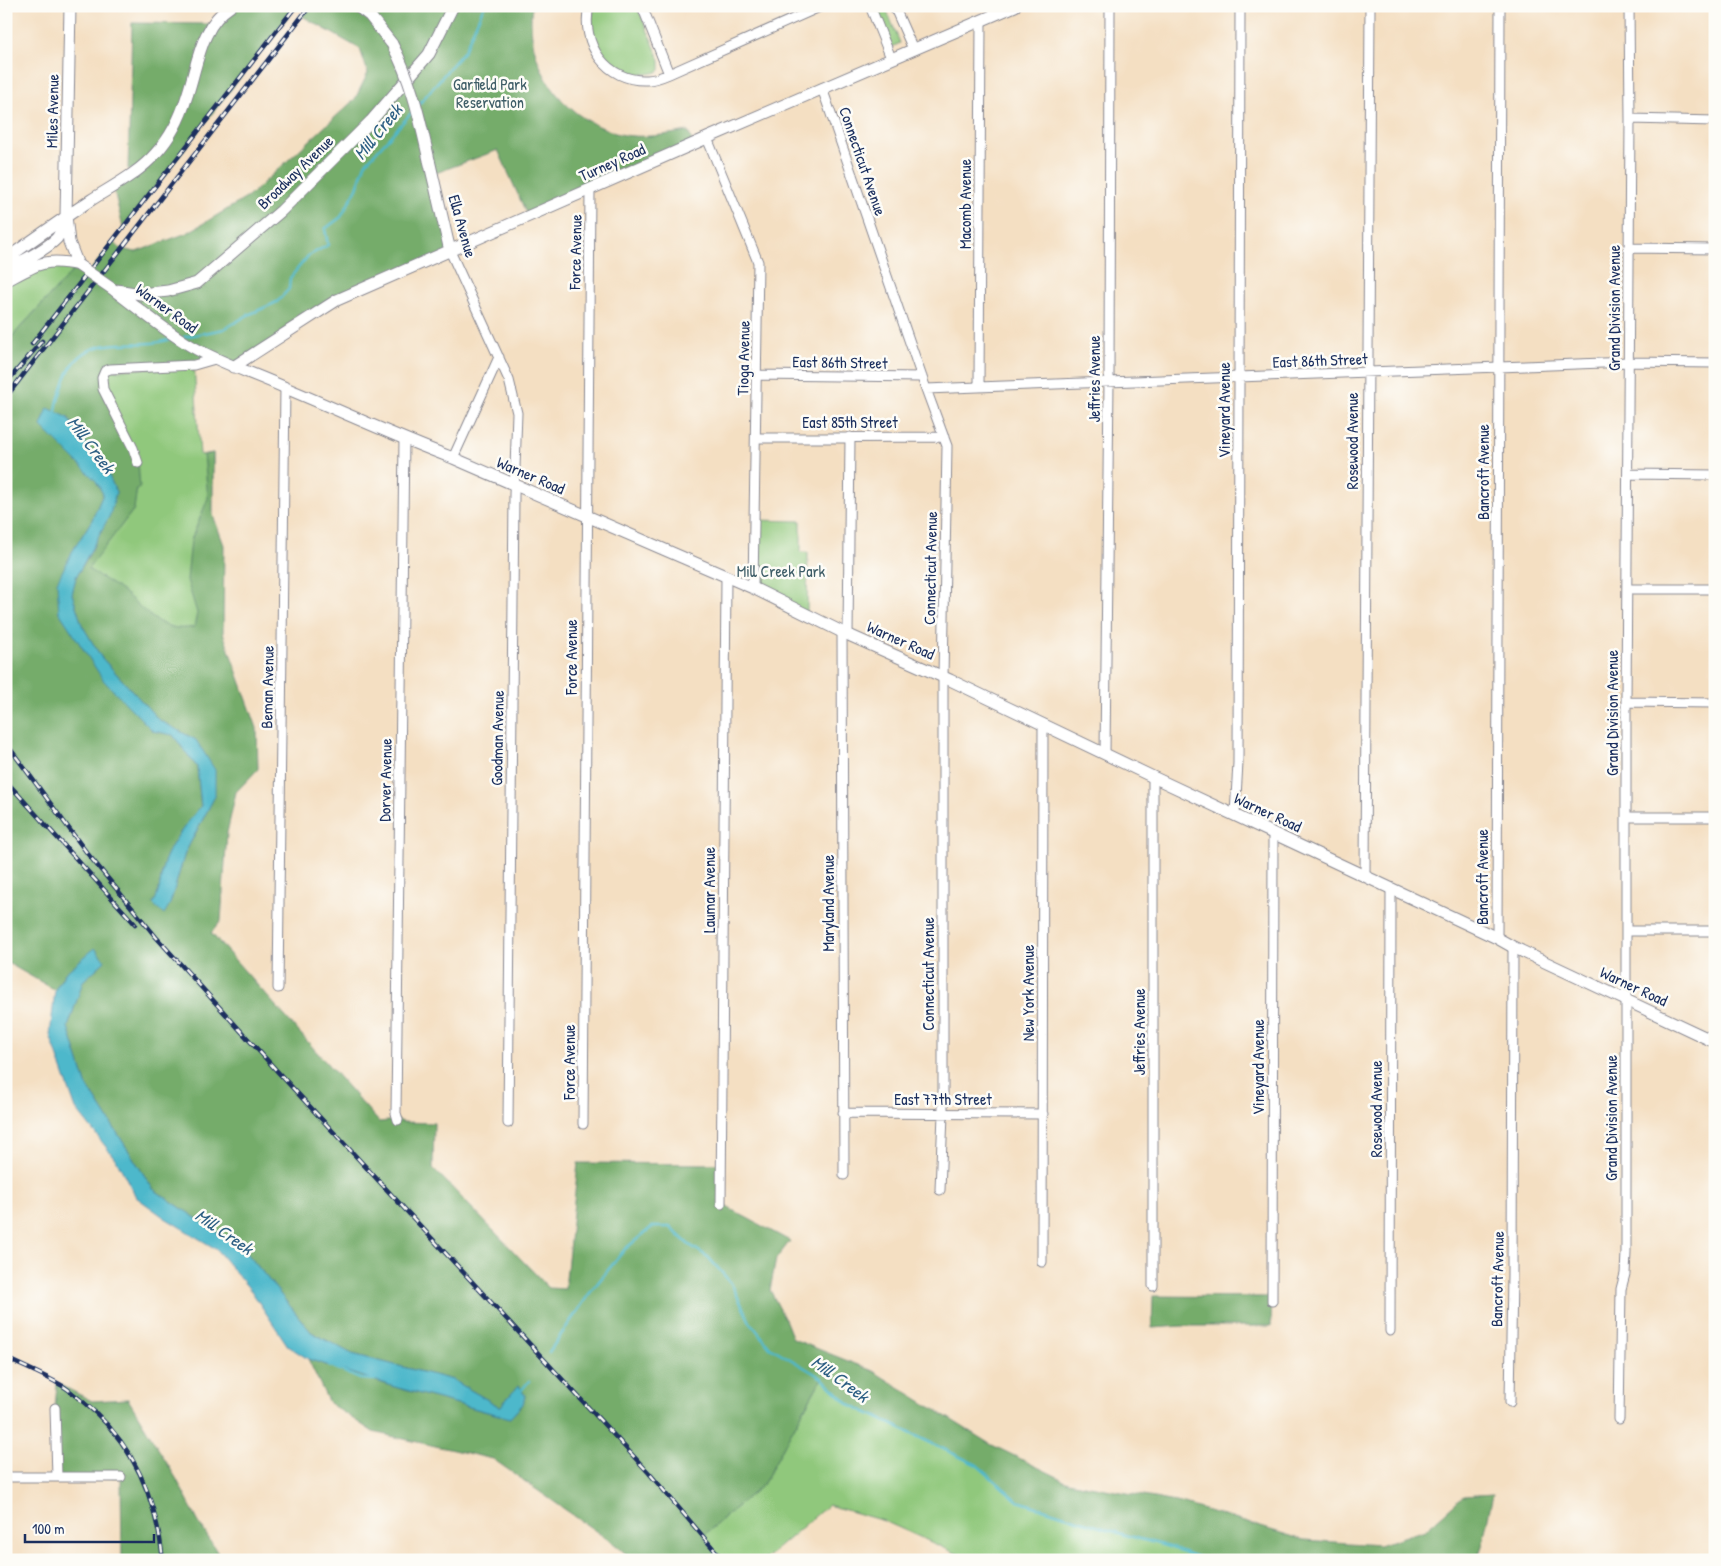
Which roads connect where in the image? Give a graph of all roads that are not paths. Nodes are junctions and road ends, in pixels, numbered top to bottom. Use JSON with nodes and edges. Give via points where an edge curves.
{"nodes":[{"id":1,"x":70,"y":6,"type":"edge"},
{"id":2,"x":357,"y":6,"type":"edge"},
{"id":3,"x":453,"y":6,"type":"edge"},
{"id":4,"x":589,"y":6,"type":"edge"},
{"id":5,"x":642,"y":6,"type":"edge"},
{"id":6,"x":822,"y":6,"type":"edge"},
{"id":7,"x":870,"y":6,"type":"edge"},
{"id":8,"x":894,"y":6,"type":"edge"},
{"id":9,"x":1015,"y":6,"type":"edge"},
{"id":10,"x":1110,"y":6,"type":"edge"},
{"id":11,"x":1240,"y":6,"type":"edge"},
{"id":12,"x":1370,"y":6,"type":"edge"},
{"id":13,"x":1500,"y":6,"type":"edge"},
{"id":14,"x":1629,"y":6,"type":"edge"},
{"id":15,"x":225,"y":8,"type":"edge"},
{"id":16,"x":981,"y":21,"type":"junction"},
{"id":17,"x":913,"y":49,"type":"junction"},
{"id":18,"x":891,"y":58,"type":"junction"},
{"id":19,"x":669,"y":74,"type":"junction"},
{"id":20,"x":822,"y":88,"type":"junction"},
{"id":21,"x":1630,"y":119,"type":"junction"},
{"id":22,"x":1715,"y":121,"type":"edge"},
{"id":23,"x":707,"y":138,"type":"junction"},
{"id":24,"x":590,"y":189,"type":"junction"},
{"id":25,"x":66,"y":216,"type":"junction"},
{"id":26,"x":1628,"y":248,"type":"junction"},
{"id":27,"x":1715,"y":249,"type":"edge"},
{"id":28,"x":450,"y":250,"type":"junction"},
{"id":29,"x":6,"y":259,"type":"edge"},
{"id":30,"x":78,"y":265,"type":"junction"},
{"id":31,"x":6,"y":270,"type":"edge"},
{"id":32,"x":6,"y":281,"type":"edge"},
{"id":33,"x":114,"y":290,"type":"junction"},
{"id":34,"x":499,"y":357,"type":"junction"},
{"id":35,"x":215,"y":359,"type":"junction"},
{"id":36,"x":1629,"y":362,"type":"junction"},
{"id":37,"x":1715,"y":363,"type":"edge"},
{"id":38,"x":233,"y":367,"type":"junction"},
{"id":39,"x":1499,"y":367,"type":"junction"},
{"id":40,"x":1367,"y":373,"type":"junction"},
{"id":41,"x":758,"y":375,"type":"junction"},
{"id":42,"x":922,"y":378,"type":"junction"},
{"id":43,"x":1240,"y":378,"type":"junction"},
{"id":44,"x":1109,"y":382,"type":"junction"},
{"id":45,"x":285,"y":387,"type":"junction"},
{"id":46,"x":979,"y":387,"type":"junction"},
{"id":47,"x":926,"y":389,"type":"junction"},
{"id":48,"x":850,"y":437,"type":"junction"},
{"id":49,"x":944,"y":437,"type":"junction"},
{"id":50,"x":756,"y":438,"type":"junction"},
{"id":51,"x":404,"y":439,"type":"junction"},
{"id":52,"x":453,"y":458,"type":"junction"},
{"id":53,"x":138,"y":463,"type":"dead end"},
{"id":54,"x":1628,"y":474,"type":"junction"},
{"id":55,"x":1715,"y":475,"type":"edge"},
{"id":56,"x":514,"y":486,"type":"junction"},
{"id":57,"x":587,"y":515,"type":"junction"},
{"id":58,"x":726,"y":577,"type":"junction"},
{"id":59,"x":754,"y":588,"type":"junction"},
{"id":60,"x":1628,"y":589,"type":"junction"},
{"id":61,"x":1715,"y":589,"type":"edge"},
{"id":62,"x":845,"y":633,"type":"junction"},
{"id":63,"x":943,"y":677,"type":"junction"},
{"id":64,"x":1626,"y":702,"type":"junction"},
{"id":65,"x":1715,"y":703,"type":"edge"},
{"id":66,"x":1043,"y":724,"type":"junction"},
{"id":67,"x":1105,"y":753,"type":"junction"},
{"id":68,"x":1154,"y":777,"type":"junction"},
{"id":69,"x":1235,"y":814,"type":"junction"},
{"id":70,"x":1626,"y":817,"type":"junction"},
{"id":71,"x":1715,"y":817,"type":"edge"},
{"id":72,"x":1273,"y":833,"type":"junction"},
{"id":73,"x":1365,"y":876,"type":"junction"},
{"id":74,"x":1391,"y":888,"type":"junction"},
{"id":75,"x":1626,"y":931,"type":"junction"},
{"id":76,"x":1715,"y":931,"type":"edge"},
{"id":77,"x":1497,"y":938,"type":"junction"},
{"id":78,"x":1513,"y":947,"type":"junction"},
{"id":79,"x":278,"y":988,"type":"dead end"},
{"id":80,"x":1626,"y":1000,"type":"junction"},
{"id":81,"x":1715,"y":1042,"type":"edge"},
{"id":82,"x":843,"y":1113,"type":"junction"},
{"id":83,"x":943,"y":1114,"type":"junction"},
{"id":84,"x":1043,"y":1114,"type":"junction"},
{"id":85,"x":398,"y":1120,"type":"dead end"},
{"id":86,"x":508,"y":1123,"type":"dead end"},
{"id":87,"x":583,"y":1124,"type":"dead end"},
{"id":88,"x":844,"y":1175,"type":"dead end"},
{"id":89,"x":940,"y":1190,"type":"dead end"},
{"id":90,"x":721,"y":1204,"type":"dead end"},
{"id":91,"x":1042,"y":1262,"type":"dead end"},
{"id":92,"x":1153,"y":1286,"type":"dead end"},
{"id":93,"x":1272,"y":1301,"type":"dead end"},
{"id":94,"x":1390,"y":1330,"type":"dead end"},
{"id":95,"x":1510,"y":1402,"type":"dead end"},
{"id":96,"x":55,"y":1408,"type":"dead end"},
{"id":97,"x":1618,"y":1419,"type":"dead end"},
{"id":98,"x":6,"y":1477,"type":"edge"},
{"id":99,"x":57,"y":1477,"type":"junction"},
{"id":100,"x":121,"y":1477,"type":"dead end"}],
"edges":[{"from":1,"to":25,"type":"main road","name":"Miles Avenue"},
{"from":2,"to":28,"type":"main road","name":"Ella Avenue","bridge":true,"via":[[370,16],[392,44],[411,84]]},
{"from":3,"to":33,"type":"main road","name":"Broadway Avenue","via":[[429,54],[371,121],[281,211],[197,283],[141,294]]},
{"from":4,"to":19,"type":"street","via":[[589,35],[606,67],[632,79],[656,79]]},
{"from":5,"to":19,"type":"street"},
{"from":6,"to":19,"type":"street"},
{"from":7,"to":18,"type":"street"},
{"from":8,"to":17,"type":"street"},
{"from":9,"to":16,"type":"main road","name":"Turney Road"},
{"from":10,"to":44,"type":"street","name":"Jeffries Avenue"},
{"from":11,"to":43,"type":"street","name":"Vineyard Avenue"},
{"from":12,"to":40,"type":"street","name":"Rosewood Avenue"},
{"from":13,"to":39,"type":"street","name":"Bancroft Avenue"},
{"from":14,"to":21,"type":"street","name":"Grand Division Avenue"},
{"from":15,"to":25,"type":"main road","via":[[202,44],[180,115],[156,154]]},
{"from":16,"to":17,"type":"main road","name":"Turney Road"},
{"from":16,"to":46,"type":"street","name":"Macomb Avenue"},
{"from":17,"to":18,"type":"main road","name":"Turney Road"},
{"from":18,"to":20,"type":"main road","name":"Turney Road"},
{"from":20,"to":23,"type":"main road","name":"Turney Road"},
{"from":20,"to":42,"type":"street","name":"Connecticut Avenue"},
{"from":21,"to":22,"type":"street"},
{"from":21,"to":26,"type":"street","name":"Grand Division Avenue"},
{"from":23,"to":24,"type":"main road","name":"Turney Road"},
{"from":23,"to":41,"type":"street","name":"Tioga Avenue","via":[[758,262]]},
{"from":24,"to":28,"type":"main road","name":"Turney Road"},
{"from":24,"to":57,"type":"street","name":"Force Avenue"},
{"from":25,"to":29,"type":"main road"},
{"from":25,"to":30,"type":"main road","via":[[68,242]]},
{"from":25,"to":31,"type":"main road","via":[[57,238]]},
{"from":26,"to":27,"type":"street"},
{"from":26,"to":36,"type":"street","name":"Grand Division Avenue"},
{"from":28,"to":34,"type":"street","name":"Ella Avenue"},
{"from":28,"to":38,"type":"main road","name":"Turney Road","via":[[337,300]]},
{"from":30,"to":32,"type":"main road","via":[[64,261],[43,262]]},
{"from":30,"to":33,"type":"main road","name":"Warner Road","bridge":true},
{"from":33,"to":35,"type":"main road","name":"Warner Road","via":[[190,345]]},
{"from":34,"to":52,"type":"street"},
{"from":34,"to":56,"type":"street","name":"Goodman Avenue","via":[[517,412]]},
{"from":35,"to":38,"type":"main road","name":"Warner Road"},
{"from":35,"to":53,"type":"street","via":[[194,365],[105,371],[103,389]]},
{"from":36,"to":37,"type":"street","name":"East 86th Street"},
{"from":36,"to":39,"type":"street","name":"East 86th Street"},
{"from":36,"to":54,"type":"street","name":"Grand Division Avenue"},
{"from":38,"to":45,"type":"main road","name":"Warner Road"},
{"from":39,"to":40,"type":"street","name":"East 86th Street"},
{"from":39,"to":77,"type":"street","name":"Bancroft Avenue"},
{"from":40,"to":43,"type":"street","name":"East 86th Street"},
{"from":40,"to":73,"type":"street","name":"Rosewood Avenue"},
{"from":41,"to":42,"type":"street","name":"East 86th Street"},
{"from":41,"to":50,"type":"street","name":"Tioga Avenue"},
{"from":42,"to":47,"type":"street","name":"Connecticut Avenue"},
{"from":43,"to":44,"type":"street","name":"East 86th Street"},
{"from":43,"to":69,"type":"street","name":"Vineyard Avenue"},
{"from":44,"to":46,"type":"street","name":"East 86th Street"},
{"from":44,"to":67,"type":"street","name":"Jeffries Avenue"},
{"from":45,"to":51,"type":"main road","name":"Warner Road"},
{"from":45,"to":79,"type":"street","name":"Beman Avenue"},
{"from":46,"to":47,"type":"street","name":"East 86th Street"},
{"from":47,"to":49,"type":"street","name":"Connecticut Avenue"},
{"from":48,"to":49,"type":"street","name":"East 85th Street"},
{"from":48,"to":50,"type":"street","name":"East 85th Street"},
{"from":48,"to":62,"type":"street","name":"Maryland Avenue"},
{"from":49,"to":63,"type":"street","name":"Connecticut Avenue","via":[[947,446]]},
{"from":50,"to":59,"type":"street","name":"Tioga Avenue"},
{"from":51,"to":52,"type":"main road","name":"Warner Road"},
{"from":51,"to":85,"type":"street","name":"Dorver Avenue"},
{"from":52,"to":56,"type":"main road","name":"Warner Road"},
{"from":54,"to":55,"type":"street"},
{"from":54,"to":60,"type":"street","name":"Grand Division Avenue"},
{"from":56,"to":57,"type":"main road","name":"Warner Road"},
{"from":56,"to":86,"type":"street","name":"Goodman Avenue"},
{"from":57,"to":58,"type":"main road","name":"Warner Road"},
{"from":57,"to":87,"type":"street","name":"Force Avenue"},
{"from":58,"to":59,"type":"main road","name":"Warner Road"},
{"from":58,"to":90,"type":"street","name":"Laumar Avenue"},
{"from":59,"to":62,"type":"main road","name":"Warner Road"},
{"from":60,"to":61,"type":"street"},
{"from":60,"to":64,"type":"street","name":"Grand Division Avenue"},
{"from":62,"to":63,"type":"main road","name":"Warner Road"},
{"from":62,"to":82,"type":"street","name":"Maryland Avenue"},
{"from":63,"to":66,"type":"main road","name":"Warner Road"},
{"from":63,"to":83,"type":"street","name":"Connecticut Avenue"},
{"from":64,"to":65,"type":"street"},
{"from":64,"to":70,"type":"street","name":"Grand Division Avenue"},
{"from":66,"to":67,"type":"main road","name":"Warner Road"},
{"from":66,"to":84,"type":"street","name":"New York Avenue"},
{"from":67,"to":68,"type":"main road","name":"Warner Road"},
{"from":68,"to":69,"type":"main road","name":"Warner Road"},
{"from":68,"to":92,"type":"street","name":"Jeffries Avenue"},
{"from":69,"to":72,"type":"main road","name":"Warner Road"},
{"from":70,"to":71,"type":"street"},
{"from":70,"to":75,"type":"street","name":"Grand Division Avenue"},
{"from":72,"to":73,"type":"main road","name":"Warner Road"},
{"from":72,"to":93,"type":"street","name":"Vineyard Avenue"},
{"from":73,"to":74,"type":"main road","name":"Warner Road"},
{"from":74,"to":77,"type":"main road","name":"Warner Road"},
{"from":74,"to":94,"type":"street","name":"Rosewood Avenue"},
{"from":75,"to":76,"type":"street"},
{"from":75,"to":80,"type":"street","name":"Grand Division Avenue"},
{"from":77,"to":78,"type":"main road","name":"Warner Road"},
{"from":78,"to":80,"type":"main road","name":"Warner Road"},
{"from":78,"to":95,"type":"street","name":"Bancroft Avenue"},
{"from":80,"to":81,"type":"main road","name":"Warner Road"},
{"from":80,"to":97,"type":"street","name":"Grand Division Avenue","via":[[1626,1253],[1621,1289]]},
{"from":82,"to":83,"type":"street","name":"East 77th Street"},
{"from":82,"to":88,"type":"street","name":"Maryland Avenue"},
{"from":83,"to":84,"type":"street","name":"East 77th Street"},
{"from":83,"to":89,"type":"street","name":"Connecticut Avenue"},
{"from":84,"to":91,"type":"street","name":"New York Avenue"},
{"from":96,"to":99,"type":"street"},
{"from":98,"to":99,"type":"street"},
{"from":99,"to":100,"type":"street"}]}
